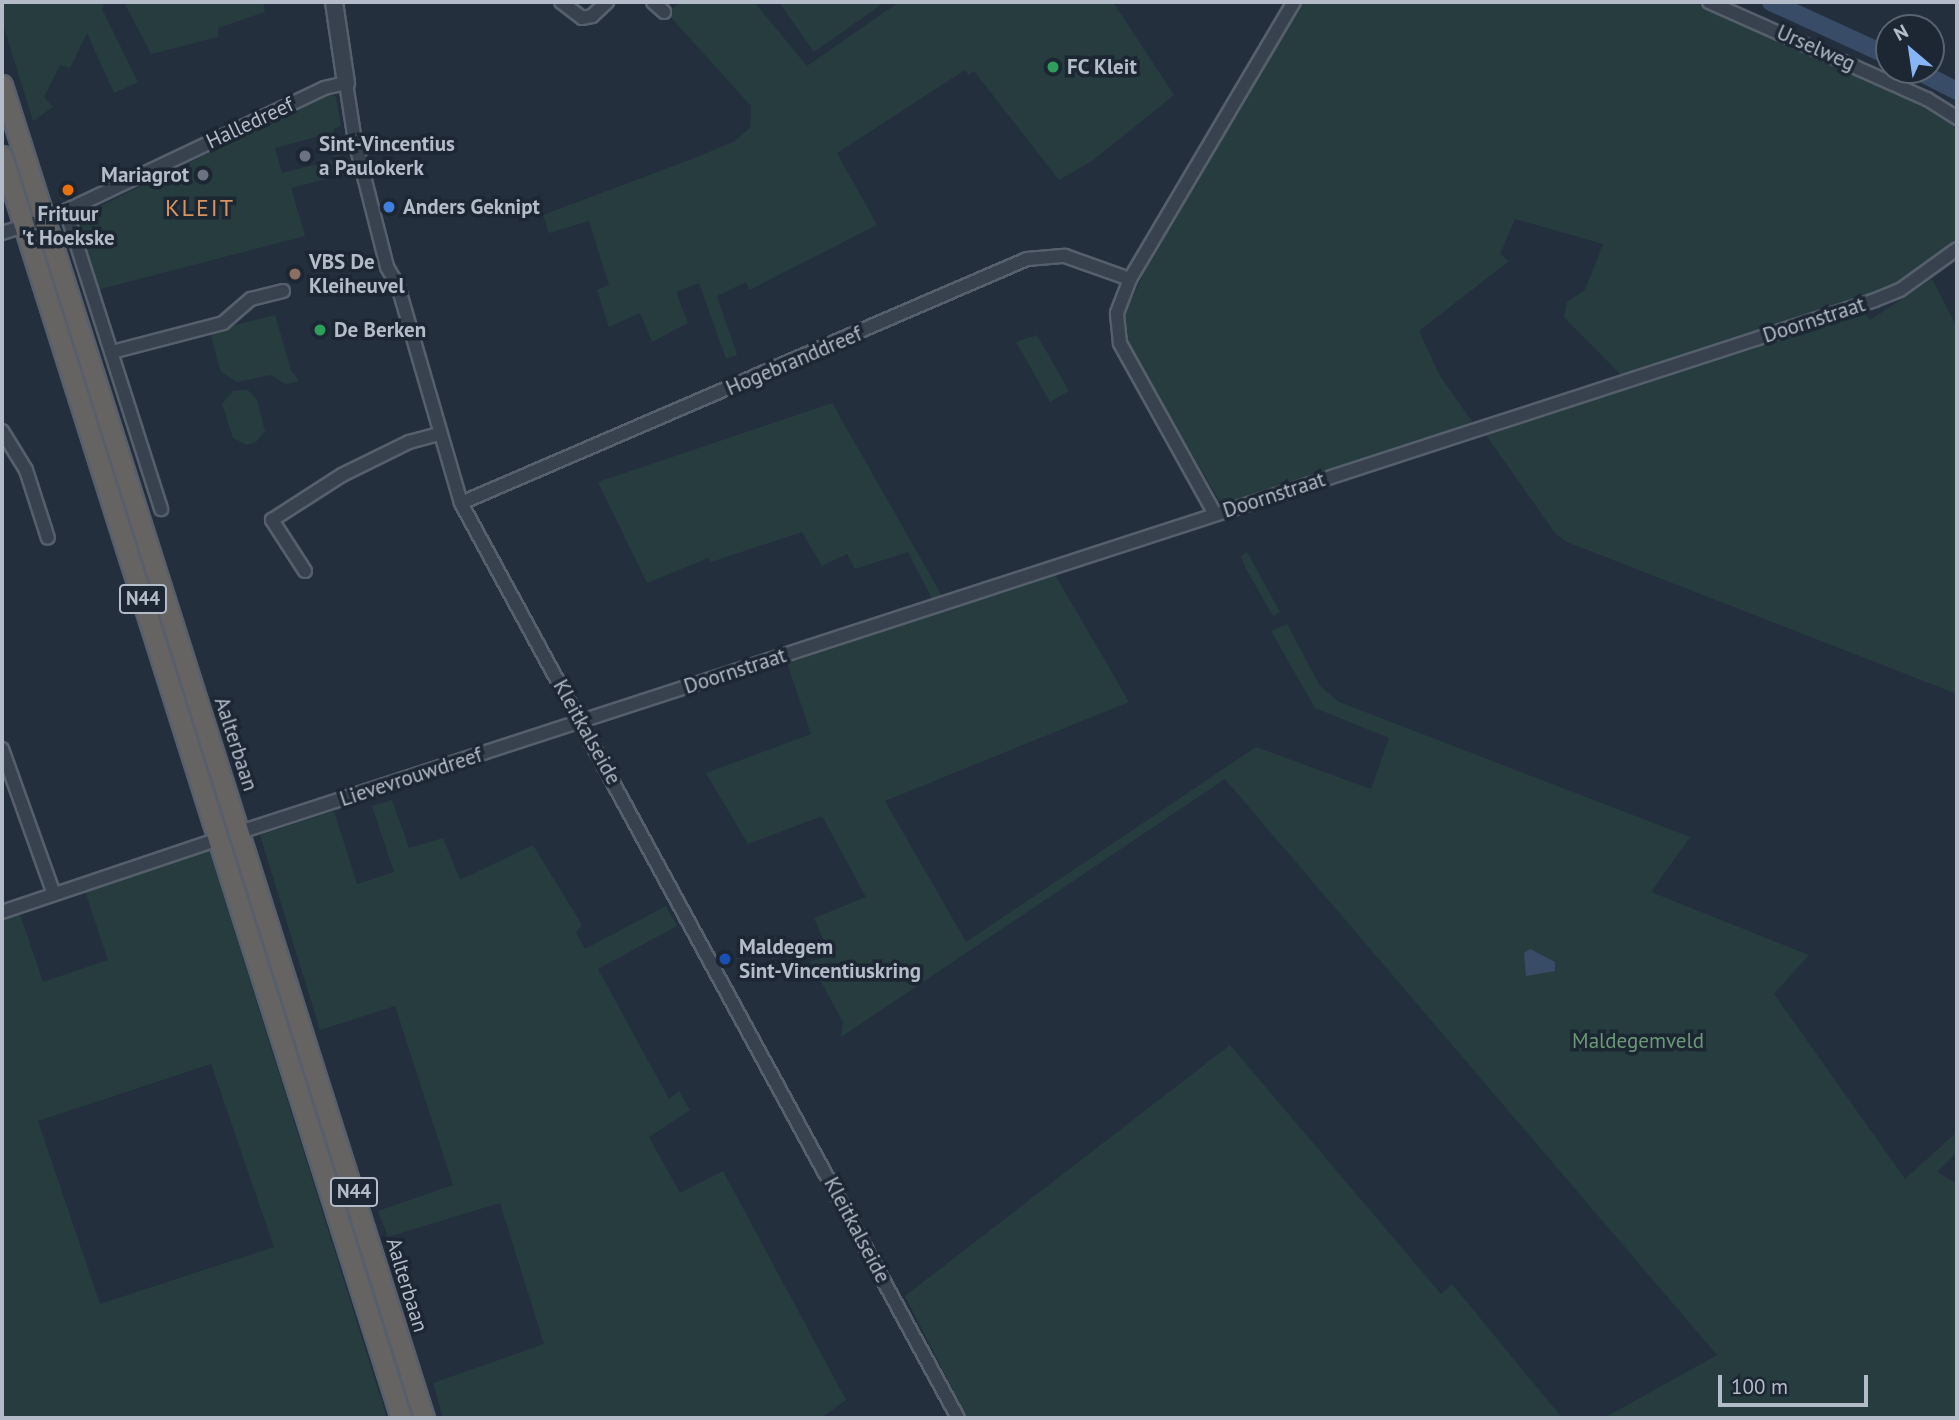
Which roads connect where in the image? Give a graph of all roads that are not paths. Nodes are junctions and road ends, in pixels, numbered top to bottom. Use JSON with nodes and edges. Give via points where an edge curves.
{"nodes":[{"id":1,"x":334,"y":2,"type":"edge"},
{"id":2,"x":561,"y":2,"type":"edge"},
{"id":3,"x":607,"y":2,"type":"edge"},
{"id":4,"x":653,"y":2,"type":"edge"},
{"id":5,"x":1294,"y":2,"type":"edge"},
{"id":6,"x":1709,"y":2,"type":"edge"},
{"id":7,"x":664,"y":12,"type":"dead end"},
{"id":8,"x":346,"y":83,"type":"junction"},
{"id":9,"x":2,"y":85,"type":"edge"},
{"id":10,"x":1957,"y":118,"type":"edge"},
{"id":11,"x":2,"y":156,"type":"edge"},
{"id":12,"x":65,"y":211,"type":"junction"},
{"id":13,"x":45,"y":220,"type":"junction"},
{"id":14,"x":24,"y":226,"type":"junction"},
{"id":15,"x":2,"y":233,"type":"edge"},
{"id":16,"x":1957,"y":249,"type":"edge"},
{"id":17,"x":1130,"y":279,"type":"junction"},
{"id":18,"x":284,"y":291,"type":"dead end"},
{"id":19,"x":112,"y":352,"type":"junction"},
{"id":20,"x":2,"y":431,"type":"edge"},
{"id":21,"x":438,"y":434,"type":"junction"},
{"id":22,"x":461,"y":503,"type":"junction"},
{"id":23,"x":161,"y":509,"type":"dead end"},
{"id":24,"x":1215,"y":514,"type":"junction"},
{"id":25,"x":48,"y":538,"type":"dead end"},
{"id":26,"x":305,"y":571,"type":"dead end"},
{"id":27,"x":582,"y":721,"type":"junction"},
{"id":28,"x":2,"y":748,"type":"edge"},
{"id":29,"x":240,"y":832,"type":"junction"},
{"id":30,"x":219,"y":839,"type":"junction"},
{"id":31,"x":54,"y":894,"type":"junction"},
{"id":32,"x":2,"y":912,"type":"edge"},
{"id":33,"x":401,"y":1418,"type":"edge"},
{"id":34,"x":424,"y":1418,"type":"edge"},
{"id":35,"x":958,"y":1418,"type":"edge"}],
"edges":[{"from":1,"to":8,"type":"street","name":"Kleitkalseide"},
{"from":2,"to":3,"type":"street","via":[[577,17],[586,18]]},
{"from":4,"to":7,"type":"street"},
{"from":5,"to":17,"type":"street"},
{"from":6,"to":10,"type":"street","name":"Urselweg","via":[[1927,99]]},
{"from":8,"to":12,"type":"street","name":"Halledreef","via":[[324,88]]},
{"from":8,"to":21,"type":"street","name":"Kleitkalseide","via":[[355,141],[387,267],[398,286]]},
{"from":9,"to":13,"type":"highway","name":"Aalterbaan","number":"N44"},
{"from":11,"to":14,"type":"highway","name":"Aalterbaan","number":"N44"},
{"from":12,"to":13,"type":"street","name":"Halledreef"},
{"from":12,"to":19,"type":"street"},
{"from":13,"to":14,"type":"street","name":"Halledreef"},
{"from":13,"to":29,"type":"highway","name":"Aalterbaan","number":"N44"},
{"from":14,"to":15,"type":"street","name":"Halledreef"},
{"from":14,"to":30,"type":"highway","name":"Aalterbaan","number":"N44"},
{"from":16,"to":24,"type":"street","name":"Doornstraat","via":[[1900,289],[1875,300]]},
{"from":17,"to":22,"type":"street","name":"Hogebranddreef","via":[[1065,256],[1027,259]]},
{"from":17,"to":24,"type":"street","via":[[1117,313],[1120,343]]},
{"from":18,"to":19,"type":"street","via":[[251,299],[223,323]]},
{"from":19,"to":23,"type":"street"},
{"from":20,"to":25,"type":"street","via":[[26,470]]},
{"from":21,"to":22,"type":"street","name":"Kleitkalseide"},
{"from":21,"to":26,"type":"street","via":[[409,442],[342,475],[272,520]]},
{"from":22,"to":27,"type":"street","name":"Kleitkalseide"},
{"from":24,"to":27,"type":"street","name":"Doornstraat"},
{"from":27,"to":29,"type":"street","name":"Lievevrouwdreef"},
{"from":27,"to":35,"type":"street","name":"Kleitkalseide"},
{"from":28,"to":31,"type":"street"},
{"from":29,"to":34,"type":"highway","name":"Aalterbaan","number":"N44"},
{"from":30,"to":31,"type":"street"},
{"from":30,"to":33,"type":"highway","name":"Aalterbaan","number":"N44"},
{"from":31,"to":32,"type":"street"}]}
